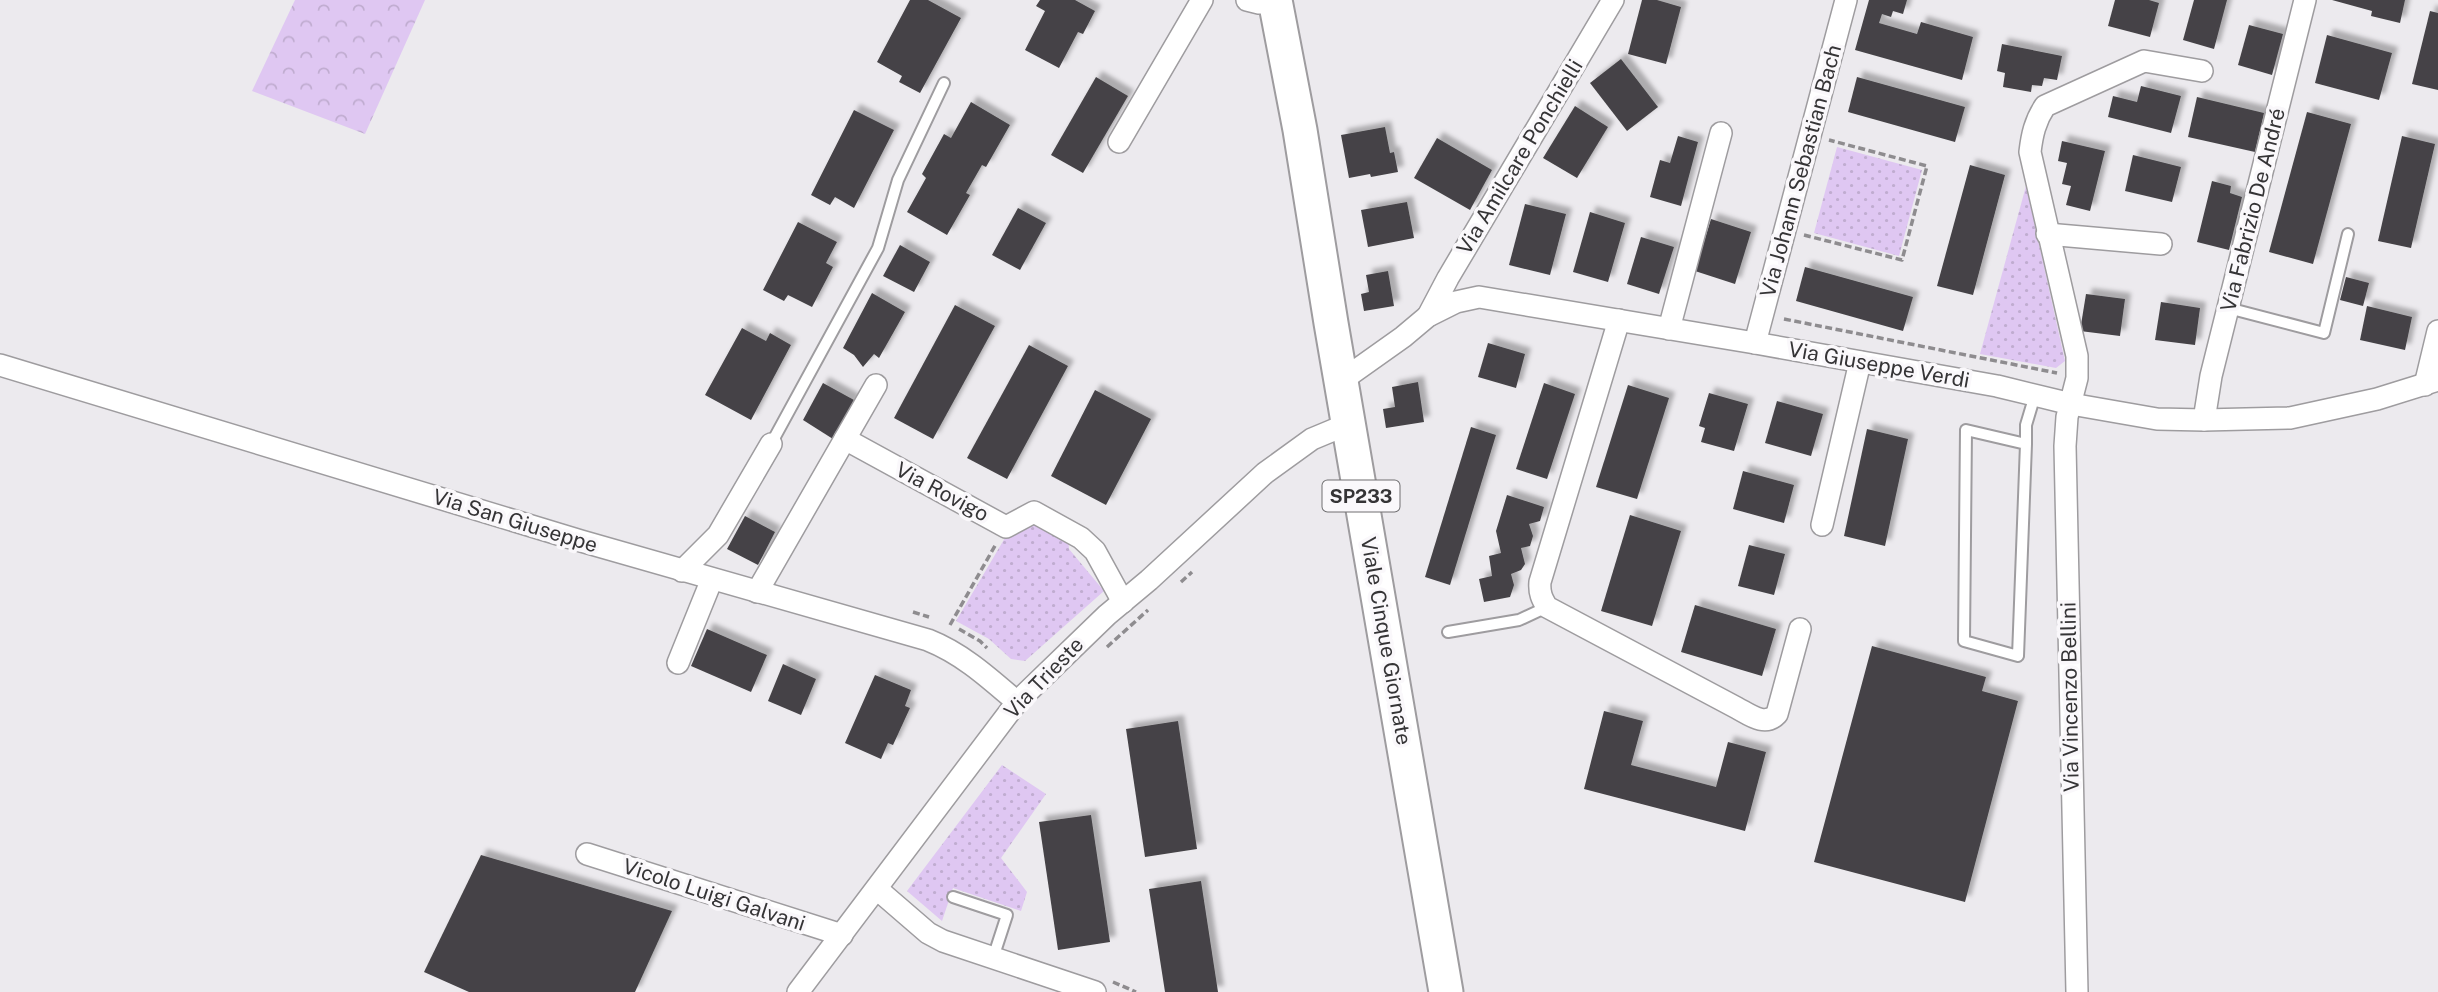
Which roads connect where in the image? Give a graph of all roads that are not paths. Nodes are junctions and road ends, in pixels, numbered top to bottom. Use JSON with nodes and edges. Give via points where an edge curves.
{"nodes":[{"id":1,"x":1202,"y":0,"type":"edge"},
{"id":2,"x":1613,"y":0,"type":"edge"},
{"id":3,"x":1846,"y":0,"type":"edge"},
{"id":4,"x":2305,"y":0,"type":"edge"},
{"id":5,"x":1266,"y":1,"type":"edge"},
{"id":6,"x":2202,"y":71,"type":"dead end"},
{"id":7,"x":944,"y":83,"type":"dead end"},
{"id":8,"x":1721,"y":132,"type":"dead end"},
{"id":9,"x":1119,"y":142,"type":"dead end"},
{"id":10,"x":2047,"y":234,"type":"junction"},
{"id":11,"x":2348,"y":234,"type":"dead end"},
{"id":12,"x":2161,"y":244,"type":"dead end"},
{"id":13,"x":2228,"y":308,"type":"junction"},
{"id":14,"x":1428,"y":316,"type":"junction"},
{"id":15,"x":1619,"y":320,"type":"junction"},
{"id":16,"x":1669,"y":329,"type":"junction"},
{"id":17,"x":2438,"y":331,"type":"edge"},
{"id":18,"x":1755,"y":343,"type":"junction"},
{"id":19,"x":1860,"y":362,"type":"junction"},
{"id":20,"x":0,"y":365,"type":"edge"},
{"id":21,"x":1341,"y":380,"type":"junction"},
{"id":22,"x":2431,"y":382,"type":"edge"},
{"id":23,"x":876,"y":385,"type":"dead end"},
{"id":24,"x":2035,"y":395,"type":"junction"},
{"id":25,"x":2071,"y":404,"type":"junction"},
{"id":26,"x":2204,"y":420,"type":"junction"},
{"id":27,"x":1349,"y":424,"type":"junction"},
{"id":28,"x":845,"y":439,"type":"junction"},
{"id":29,"x":771,"y":444,"type":"joint"},
{"id":30,"x":2026,"y":444,"type":"junction"},
{"id":31,"x":1822,"y":525,"type":"dead end"},
{"id":32,"x":682,"y":571,"type":"junction"},
{"id":33,"x":712,"y":579,"type":"junction"},
{"id":34,"x":757,"y":592,"type":"junction"},
{"id":35,"x":1123,"y":602,"type":"junction"},
{"id":36,"x":1547,"y":607,"type":"junction"},
{"id":37,"x":1800,"y":629,"type":"dead end"},
{"id":38,"x":1448,"y":632,"type":"dead end"},
{"id":39,"x":678,"y":663,"type":"dead end"},
{"id":40,"x":1017,"y":702,"type":"junction"},
{"id":41,"x":587,"y":855,"type":"dead end"},
{"id":42,"x":877,"y":889,"type":"junction"},
{"id":43,"x":953,"y":897,"type":"dead end"},
{"id":44,"x":842,"y":935,"type":"junction"},
{"id":45,"x":993,"y":958,"type":"junction"},
{"id":46,"x":798,"y":992,"type":"edge"},
{"id":47,"x":1096,"y":992,"type":"edge"},
{"id":48,"x":1446,"y":992,"type":"edge"},
{"id":49,"x":2077,"y":992,"type":"edge"}],
"edges":[{"from":1,"to":9,"type":"street"},
{"from":2,"to":14,"type":"street","name":"Via Amilcare Ponchielli"},
{"from":3,"to":18,"type":"street","name":"Via Johann Sebastian Bach"},
{"from":4,"to":13,"type":"street","name":"Via Fabrizio De André"},
{"from":5,"to":21,"type":"main road","name":"Viale Cinque Giornate","number":"SP233","via":[[1300,130]]},
{"from":6,"to":10,"type":"street","name":"Via Vincenzo Bellini","via":[[2144,61],[2045,106],[2037,118],[2030,152]]},
{"from":7,"to":29,"type":"lane","via":[[898,180],[877,248]]},
{"from":8,"to":16,"type":"street"},
{"from":10,"to":12,"type":"street"},
{"from":10,"to":25,"type":"street","name":"Via Vincenzo Bellini","via":[[2077,356]]},
{"from":11,"to":13,"type":"lane","via":[[2324,333]]},
{"from":13,"to":26,"type":"street","name":"Via Fabrizio De André"},
{"from":14,"to":15,"type":"street","name":"Via Giuseppe Verdi","via":[[1479,297]]},
{"from":14,"to":21,"type":"street","name":"Via Giuseppe Verdi"},
{"from":15,"to":16,"type":"street","name":"Via Giuseppe Verdi"},
{"from":15,"to":36,"type":"street","via":[[1540,582],[1539,592]]},
{"from":16,"to":18,"type":"street","name":"Via Giuseppe Verdi"},
{"from":17,"to":22,"type":"street"},
{"from":18,"to":19,"type":"street","name":"Via Giuseppe Verdi"},
{"from":19,"to":24,"type":"street","name":"Via Giuseppe Verdi"},
{"from":19,"to":31,"type":"street"},
{"from":20,"to":32,"type":"street","name":"Via San Giuseppe"},
{"from":21,"to":27,"type":"main road","name":"Viale Cinque Giornate","number":"SP233"},
{"from":22,"to":26,"type":"street","name":"Via Giuseppe Verdi","via":[[2291,418]]},
{"from":23,"to":28,"type":"street"},
{"from":24,"to":25,"type":"street","name":"Via Giuseppe Verdi"},
{"from":24,"to":30,"type":"lane"},
{"from":25,"to":26,"type":"street","name":"Via Giuseppe Verdi","via":[[2157,419]]},
{"from":25,"to":49,"type":"street","name":"Via Vincenzo Bellini","via":[[2065,446]]},
{"from":27,"to":35,"type":"street","name":"Via Trieste","via":[[1312,439],[1265,473]]},
{"from":27,"to":48,"type":"main road","name":"Viale Cinque Giornate","number":"SP233"},
{"from":28,"to":34,"type":"street"},
{"from":28,"to":35,"type":"street","name":"Via Rovigo","via":[[1006,527],[1034,512],[1081,538],[1095,551]]},
{"from":29,"to":32,"type":"street","via":[[718,535]]},
{"from":30,"to":30,"type":"lane","via":[[1966,429],[1964,641],[2018,656]]},
{"from":32,"to":33,"type":"street","name":"Via San Giuseppe"},
{"from":33,"to":34,"type":"street","name":"Via San Giuseppe"},
{"from":33,"to":39,"type":"street"},
{"from":34,"to":40,"type":"street","name":"Via San Giuseppe","via":[[940,644]]},
{"from":35,"to":40,"type":"street","name":"Via Trieste"},
{"from":36,"to":37,"type":"street","via":[[1766,721],[1777,714]]},
{"from":36,"to":38,"type":"lane","via":[[1519,620]]},
{"from":40,"to":42,"type":"street","name":"Via Trieste"},
{"from":41,"to":44,"type":"street","name":"Vicolo Luigi Galvani"},
{"from":42,"to":44,"type":"street","name":"Via Trieste"},
{"from":42,"to":45,"type":"street","via":[[928,933]]},
{"from":43,"to":45,"type":"lane","via":[[1007,915]]},
{"from":44,"to":46,"type":"street","name":"Via Trieste"},
{"from":45,"to":47,"type":"street"}]}
